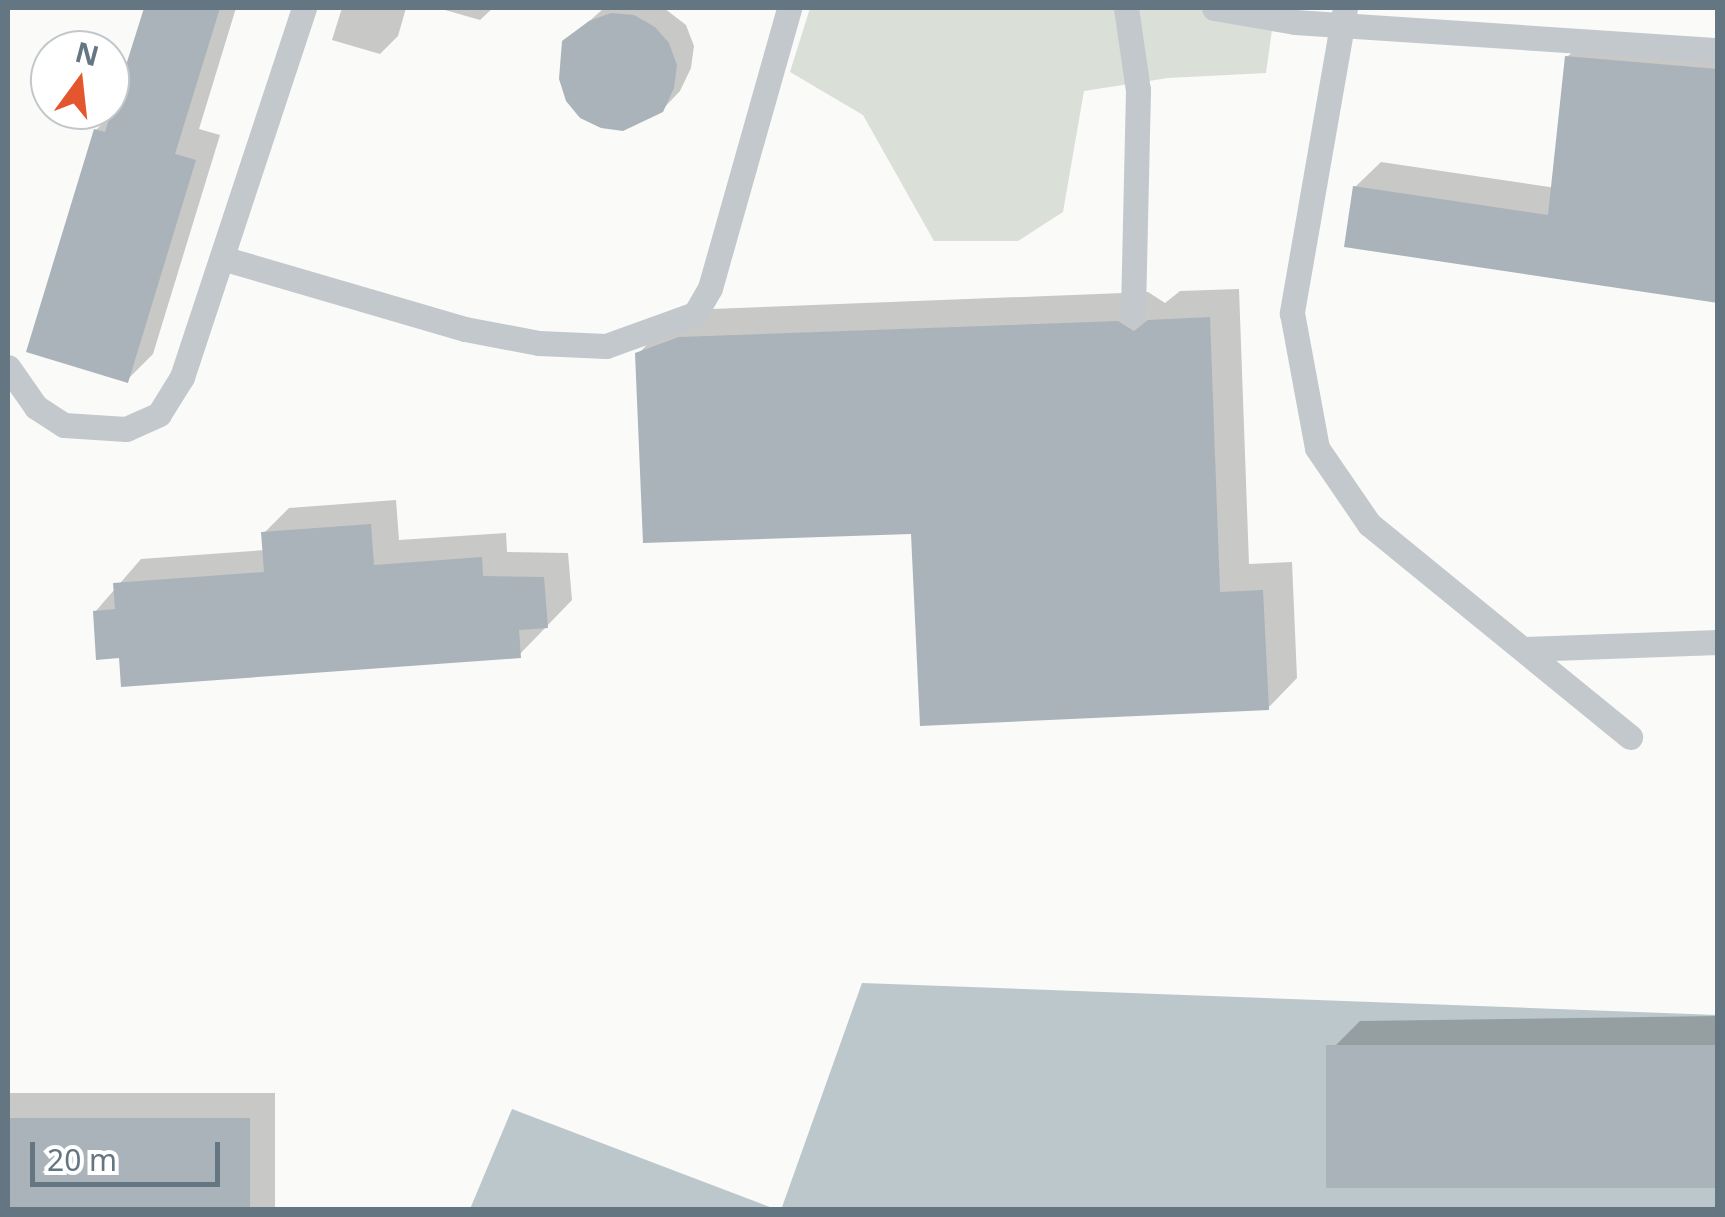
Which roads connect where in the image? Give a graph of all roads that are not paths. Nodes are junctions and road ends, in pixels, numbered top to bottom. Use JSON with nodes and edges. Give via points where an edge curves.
{"nodes":[{"id":1,"x":304,"y":8,"type":"edge"},
{"id":2,"x":790,"y":8,"type":"edge"},
{"id":3,"x":1126,"y":8,"type":"edge"},
{"id":4,"x":1214,"y":8,"type":"edge"},
{"id":5,"x":1342,"y":15,"type":"edge"},
{"id":6,"x":1718,"y":50,"type":"edge"},
{"id":7,"x":222,"y":258,"type":"junction"},
{"id":8,"x":1132,"y":315,"type":"dead end"},
{"id":9,"x":8,"y":367,"type":"edge"},
{"id":10,"x":1718,"y":642,"type":"edge"},
{"id":11,"x":1525,"y":649,"type":"junction"},
{"id":12,"x":1630,"y":737,"type":"dead end"}],
"edges":[{"from":1,"to":7,"type":"lane"},
{"from":2,"to":7,"type":"lane","via":[[710,288],[696,314],[606,346],[539,342],[465,329]]},
{"from":3,"to":8,"type":"lane","via":[[1138,90]]},
{"from":4,"to":5,"type":"lane","via":[[1295,22]]},
{"from":5,"to":6,"type":"lane"},
{"from":5,"to":11,"type":"lane","via":[[1292,313],[1317,448],[1369,524]]},
{"from":7,"to":9,"type":"lane","via":[[182,377],[158,414],[126,429],[64,424],[36,407]]},
{"from":10,"to":11,"type":"lane"},
{"from":11,"to":12,"type":"lane"}]}
